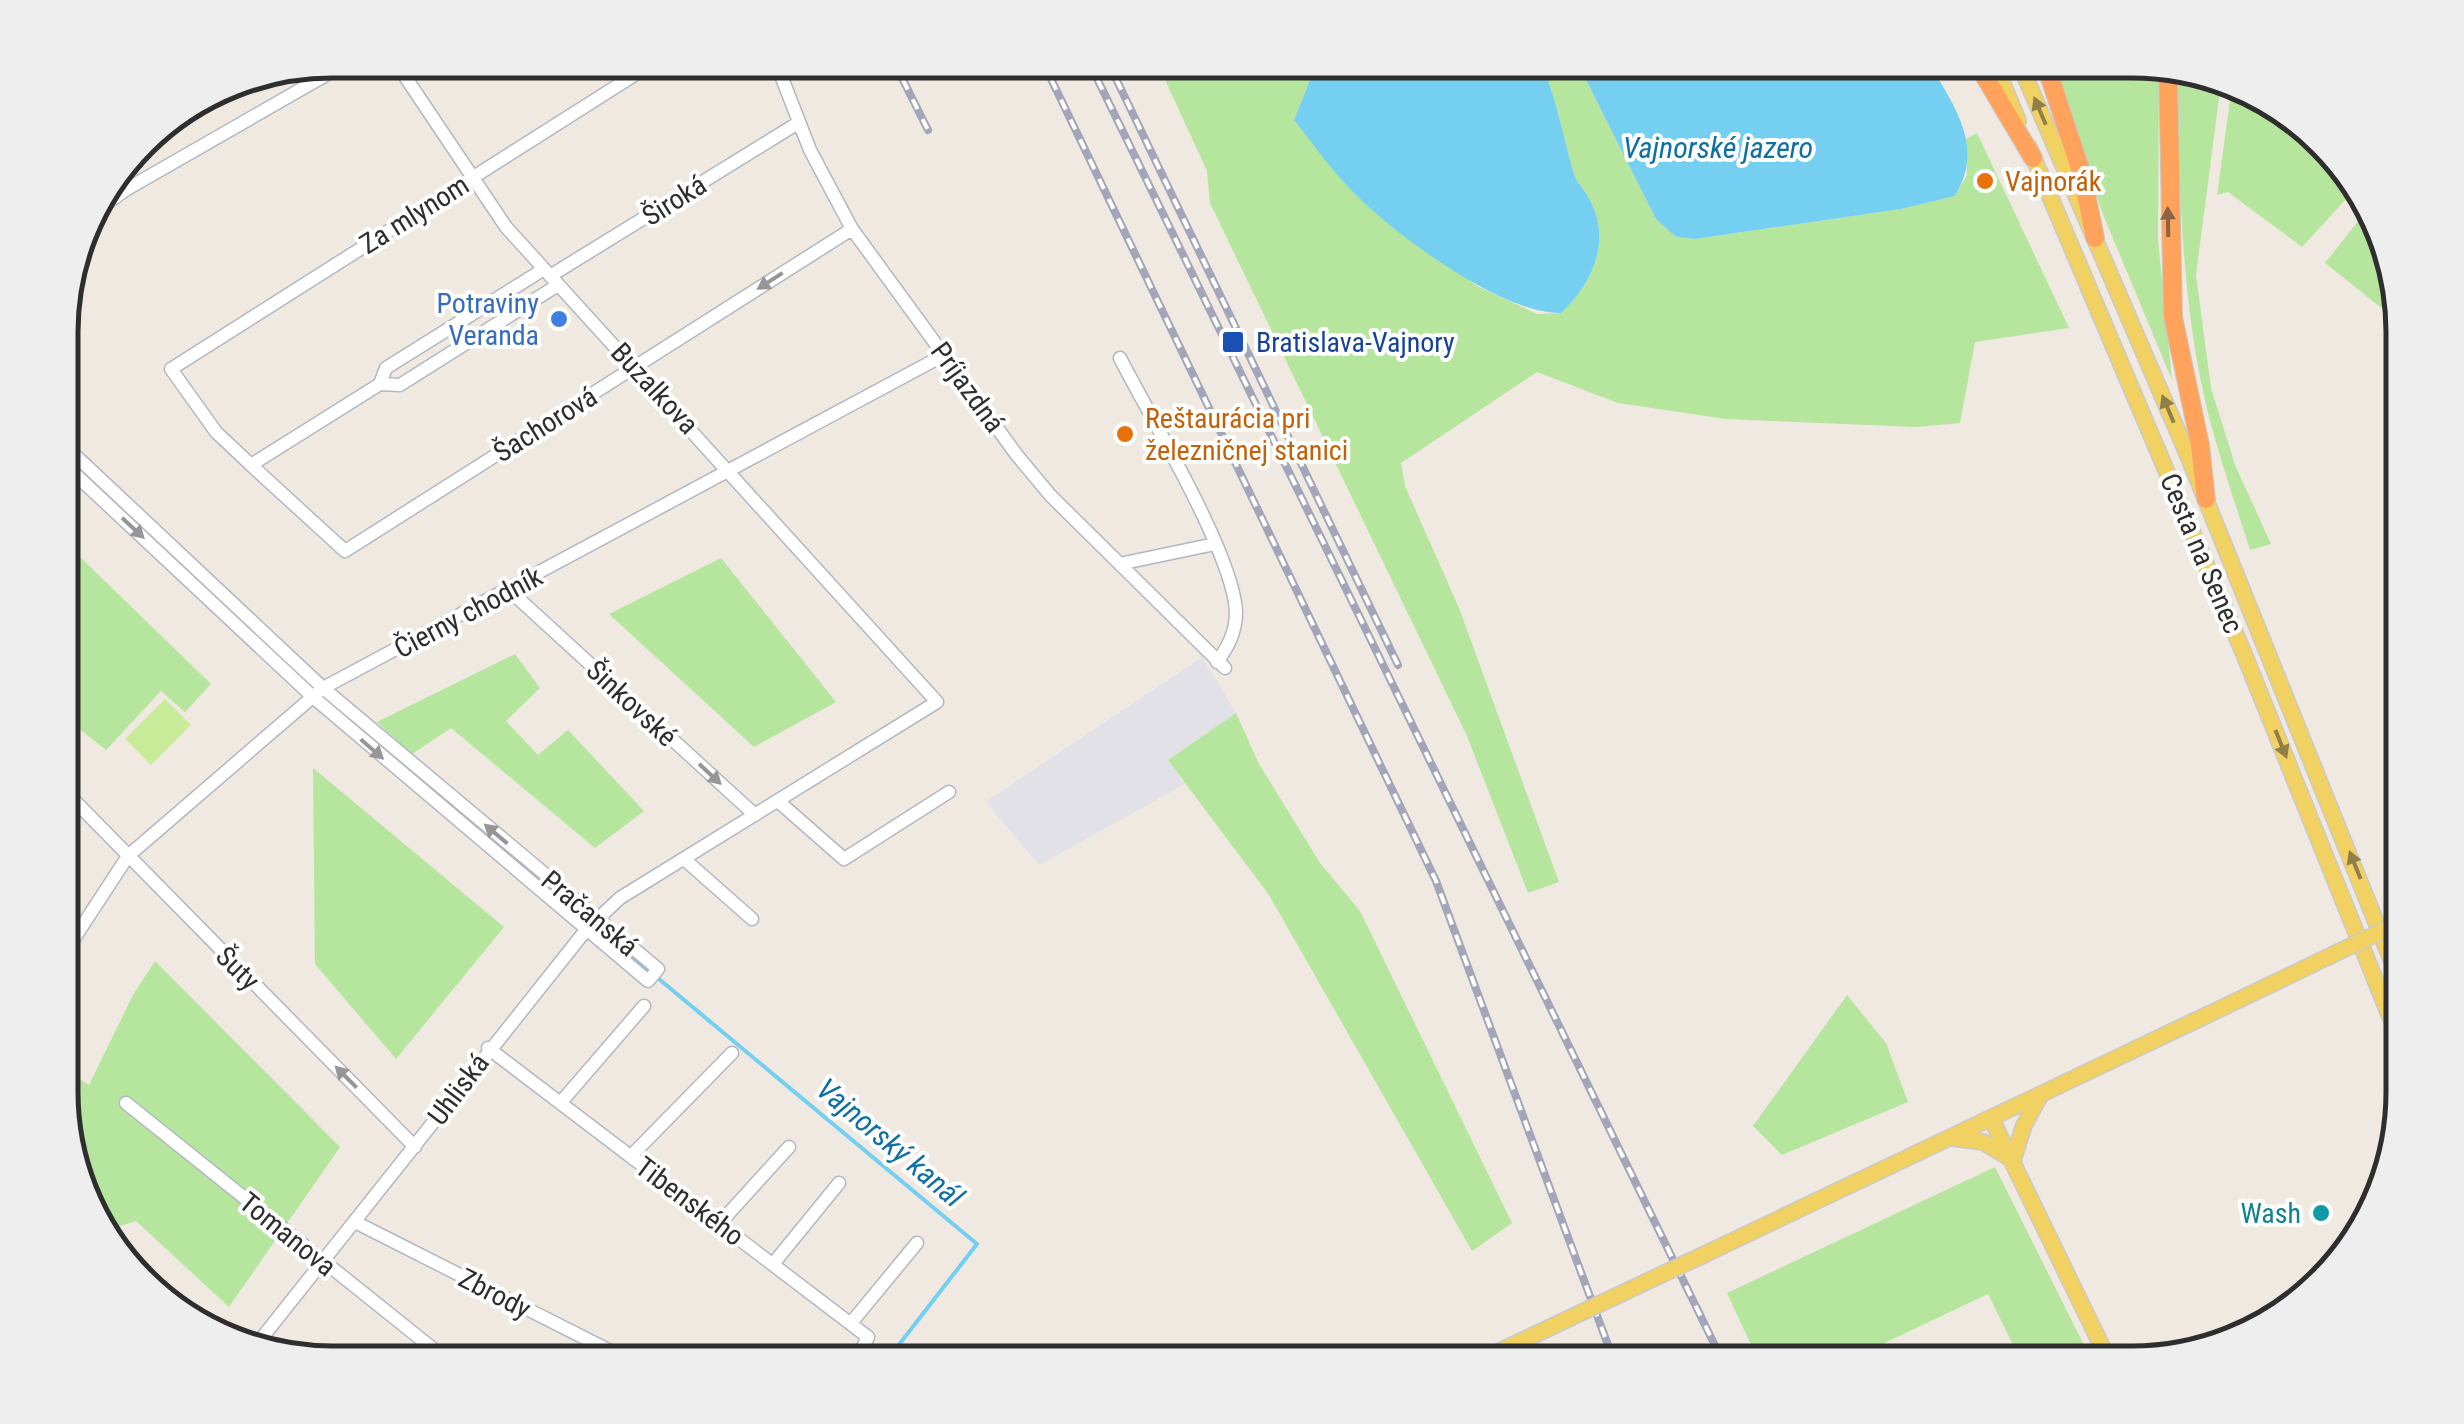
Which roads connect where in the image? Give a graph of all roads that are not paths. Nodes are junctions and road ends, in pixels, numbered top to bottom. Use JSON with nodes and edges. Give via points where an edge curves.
{"nodes":[{"id":1,"x":321,"y":78,"type":"edge"},
{"id":2,"x":406,"y":78,"type":"edge"},
{"id":3,"x":629,"y":78,"type":"edge"},
{"id":4,"x":781,"y":78,"type":"edge"},
{"id":5,"x":1986,"y":78,"type":"edge"},
{"id":6,"x":2001,"y":78,"type":"edge"},
{"id":7,"x":2026,"y":78,"type":"edge"},
{"id":8,"x":2050,"y":78,"type":"edge"},
{"id":9,"x":2168,"y":80,"type":"edge"},
{"id":10,"x":798,"y":124,"type":"junction"},
{"id":11,"x":2033,"y":158,"type":"junction"},
{"id":12,"x":471,"y":178,"type":"junction"},
{"id":13,"x":116,"y":198,"type":"edge"},
{"id":14,"x":852,"y":229,"type":"junction"},
{"id":15,"x":2095,"y":238,"type":"junction"},
{"id":16,"x":551,"y":276,"type":"junction"},
{"id":17,"x":944,"y":355,"type":"junction"},
{"id":18,"x":1120,"y":358,"type":"dead end"},
{"id":19,"x":636,"y":367,"type":"junction"},
{"id":20,"x":380,"y":384,"type":"junction"},
{"id":21,"x":78,"y":459,"type":"edge"},
{"id":22,"x":251,"y":465,"type":"junction"},
{"id":23,"x":732,"y":470,"type":"junction"},
{"id":24,"x":78,"y":476,"type":"edge"},
{"id":25,"x":2206,"y":499,"type":"junction"},
{"id":26,"x":1215,"y":544,"type":"junction"},
{"id":27,"x":1124,"y":563,"type":"junction"},
{"id":28,"x":509,"y":590,"type":"junction"},
{"id":29,"x":318,"y":693,"type":"junction"},
{"id":30,"x":937,"y":702,"type":"joint"},
{"id":31,"x":949,"y":792,"type":"dead end"},
{"id":32,"x":779,"y":802,"type":"junction"},
{"id":33,"x":78,"y":804,"type":"edge"},
{"id":34,"x":755,"y":816,"type":"junction"},
{"id":35,"x":128,"y":856,"type":"junction"},
{"id":36,"x":684,"y":860,"type":"junction"},
{"id":37,"x":752,"y":919,"type":"dead end"},
{"id":38,"x":597,"y":920,"type":"junction"},
{"id":39,"x":586,"y":930,"type":"junction"},
{"id":40,"x":2386,"y":930,"type":"edge"},
{"id":41,"x":78,"y":933,"type":"edge"},
{"id":42,"x":2386,"y":944,"type":"edge"},
{"id":43,"x":2386,"y":1005,"type":"edge"},
{"id":44,"x":644,"y":1006,"type":"dead end"},
{"id":45,"x":488,"y":1048,"type":"junction"},
{"id":46,"x":732,"y":1053,"type":"dead end"},
{"id":47,"x":2043,"y":1093,"type":"junction"},
{"id":48,"x":562,"y":1101,"type":"junction"},
{"id":49,"x":126,"y":1102,"type":"dead end"},
{"id":50,"x":1991,"y":1118,"type":"junction"},
{"id":51,"x":1948,"y":1138,"type":"junction"},
{"id":52,"x":415,"y":1147,"type":"junction"},
{"id":53,"x":789,"y":1147,"type":"dead end"},
{"id":54,"x":631,"y":1156,"type":"junction"},
{"id":55,"x":2013,"y":1160,"type":"junction"},
{"id":56,"x":839,"y":1183,"type":"dead end"},
{"id":57,"x":355,"y":1222,"type":"junction"},
{"id":58,"x":719,"y":1224,"type":"junction"},
{"id":59,"x":917,"y":1242,"type":"dead end"},
{"id":60,"x":322,"y":1262,"type":"junction"},
{"id":61,"x":773,"y":1264,"type":"junction"},
{"id":62,"x":851,"y":1324,"type":"junction"},
{"id":63,"x":263,"y":1337,"type":"edge"},
{"id":64,"x":429,"y":1346,"type":"edge"},
{"id":65,"x":600,"y":1346,"type":"edge"},
{"id":66,"x":863,"y":1346,"type":"edge"},
{"id":67,"x":1511,"y":1346,"type":"edge"},
{"id":68,"x":2101,"y":1346,"type":"edge"}],
"edges":[{"from":1,"to":13,"type":"street"},
{"from":2,"to":12,"type":"street","name":"Buzalkova"},
{"from":3,"to":12,"type":"street","name":"Za mlynom"},
{"from":4,"to":10,"type":"street","name":"Príjazdná"},
{"from":5,"to":11,"type":"highway"},
{"from":6,"to":11,"type":"main road","name":"Cesta na Senec"},
{"from":15,"to":7,"type":"main road","name":"Cesta na Senec","one_way":true},
{"from":8,"to":15,"type":"highway"},
{"from":25,"to":9,"type":"highway","one_way":true,"via":[[2173,316]]},
{"from":10,"to":14,"type":"street","name":"Príjazdná"},
{"from":10,"to":16,"type":"street","name":"Široká"},
{"from":11,"to":43,"type":"main road","name":"Cesta na Senec","one_way":true},
{"from":12,"to":16,"type":"street","name":"Buzalkova"},
{"from":12,"to":22,"type":"street","name":"Za mlynom","via":[[171,370],[216,432]]},
{"from":14,"to":17,"type":"street","name":"Príjazdná"},
{"from":14,"to":19,"type":"street","name":"Šachorová","one_way":true},
{"from":25,"to":15,"type":"main road","name":"Cesta na Senec","one_way":true},
{"from":16,"to":19,"type":"street","name":"Buzalkova"},
{"from":16,"to":20,"type":"street","name":"Široká","via":[[386,368]]},
{"from":16,"to":20,"type":"street","name":"Široká","via":[[400,385]]},
{"from":17,"to":23,"type":"street","name":"Čierny chodník"},
{"from":17,"to":27,"type":"street","name":"Príjazdná","via":[[1044,486]]},
{"from":18,"to":26,"type":"street"},
{"from":19,"to":22,"type":"street","name":"Šachorová","via":[[346,551]]},
{"from":19,"to":23,"type":"street","name":"Buzalkova"},
{"from":20,"to":22,"type":"street","name":"Široká"},
{"from":21,"to":29,"type":"street","name":"Pračanská"},
{"from":23,"to":28,"type":"street","name":"Čierny chodník"},
{"from":23,"to":30,"type":"street","name":"Buzalkova"},
{"from":24,"to":29,"type":"street","name":"Pračanská","one_way":true},
{"from":42,"to":25,"type":"main road","name":"Cesta na Senec","one_way":true},
{"from":26,"to":27,"type":"street"},
{"from":26,"to":27,"type":"street","name":"Príjazdná","via":[[1236,611],[1221,665]]},
{"from":28,"to":29,"type":"street","name":"Čierny chodník"},
{"from":28,"to":34,"type":"street","name":"Šinkovské","one_way":true},
{"from":29,"to":35,"type":"street","name":"Čierny chodník"},
{"from":38,"to":29,"type":"street","name":"Pračanská","one_way":true},
{"from":29,"to":39,"type":"street","name":"Pračanská","one_way":true},
{"from":30,"to":32,"type":"street","name":"Uhliská"},
{"from":31,"to":32,"type":"street","via":[[844,859]]},
{"from":32,"to":34,"type":"street","name":"Uhliská"},
{"from":33,"to":35,"type":"street","name":"Šuty"},
{"from":34,"to":36,"type":"street","name":"Uhliská"},
{"from":35,"to":41,"type":"street","name":"Čierny chodník"},
{"from":52,"to":35,"type":"street","name":"Šuty","one_way":true},
{"from":36,"to":37,"type":"street"},
{"from":36,"to":38,"type":"street","name":"Uhliská","via":[[620,898]]},
{"from":38,"to":39,"type":"street","name":"Uhliská"},
{"from":38,"to":39,"type":"street","name":"Pračanská","via":[[658,969],[648,981]]},
{"from":39,"to":45,"type":"street","name":"Uhliská"},
{"from":40,"to":47,"type":"main road","bridge":true},
{"from":44,"to":48,"type":"street"},
{"from":45,"to":48,"type":"street","name":"Tibenského"},
{"from":45,"to":52,"type":"street","name":"Uhliská"},
{"from":46,"to":54,"type":"street"},
{"from":47,"to":50,"type":"main road"},
{"from":47,"to":55,"type":"main road"},
{"from":48,"to":54,"type":"street","name":"Tibenského"},
{"from":49,"to":60,"type":"street","name":"Tomanova"},
{"from":50,"to":51,"type":"main road"},
{"from":50,"to":55,"type":"main road"},
{"from":51,"to":55,"type":"main road","via":[[1983,1142]]},
{"from":51,"to":67,"type":"main road","bridge":true},
{"from":52,"to":57,"type":"street","name":"Uhliská"},
{"from":53,"to":58,"type":"street"},
{"from":54,"to":58,"type":"street","name":"Tibenského"},
{"from":55,"to":68,"type":"main road"},
{"from":56,"to":61,"type":"street"},
{"from":57,"to":60,"type":"street","name":"Uhliská"},
{"from":57,"to":65,"type":"street","name":"Zbrody"},
{"from":58,"to":61,"type":"street","name":"Tibenského"},
{"from":59,"to":62,"type":"street"},
{"from":60,"to":63,"type":"street","name":"Uhliská"},
{"from":60,"to":64,"type":"street","name":"Tomanova"},
{"from":61,"to":62,"type":"street","name":"Tibenského"},
{"from":62,"to":66,"type":"street","via":[[868,1337]]}]}
